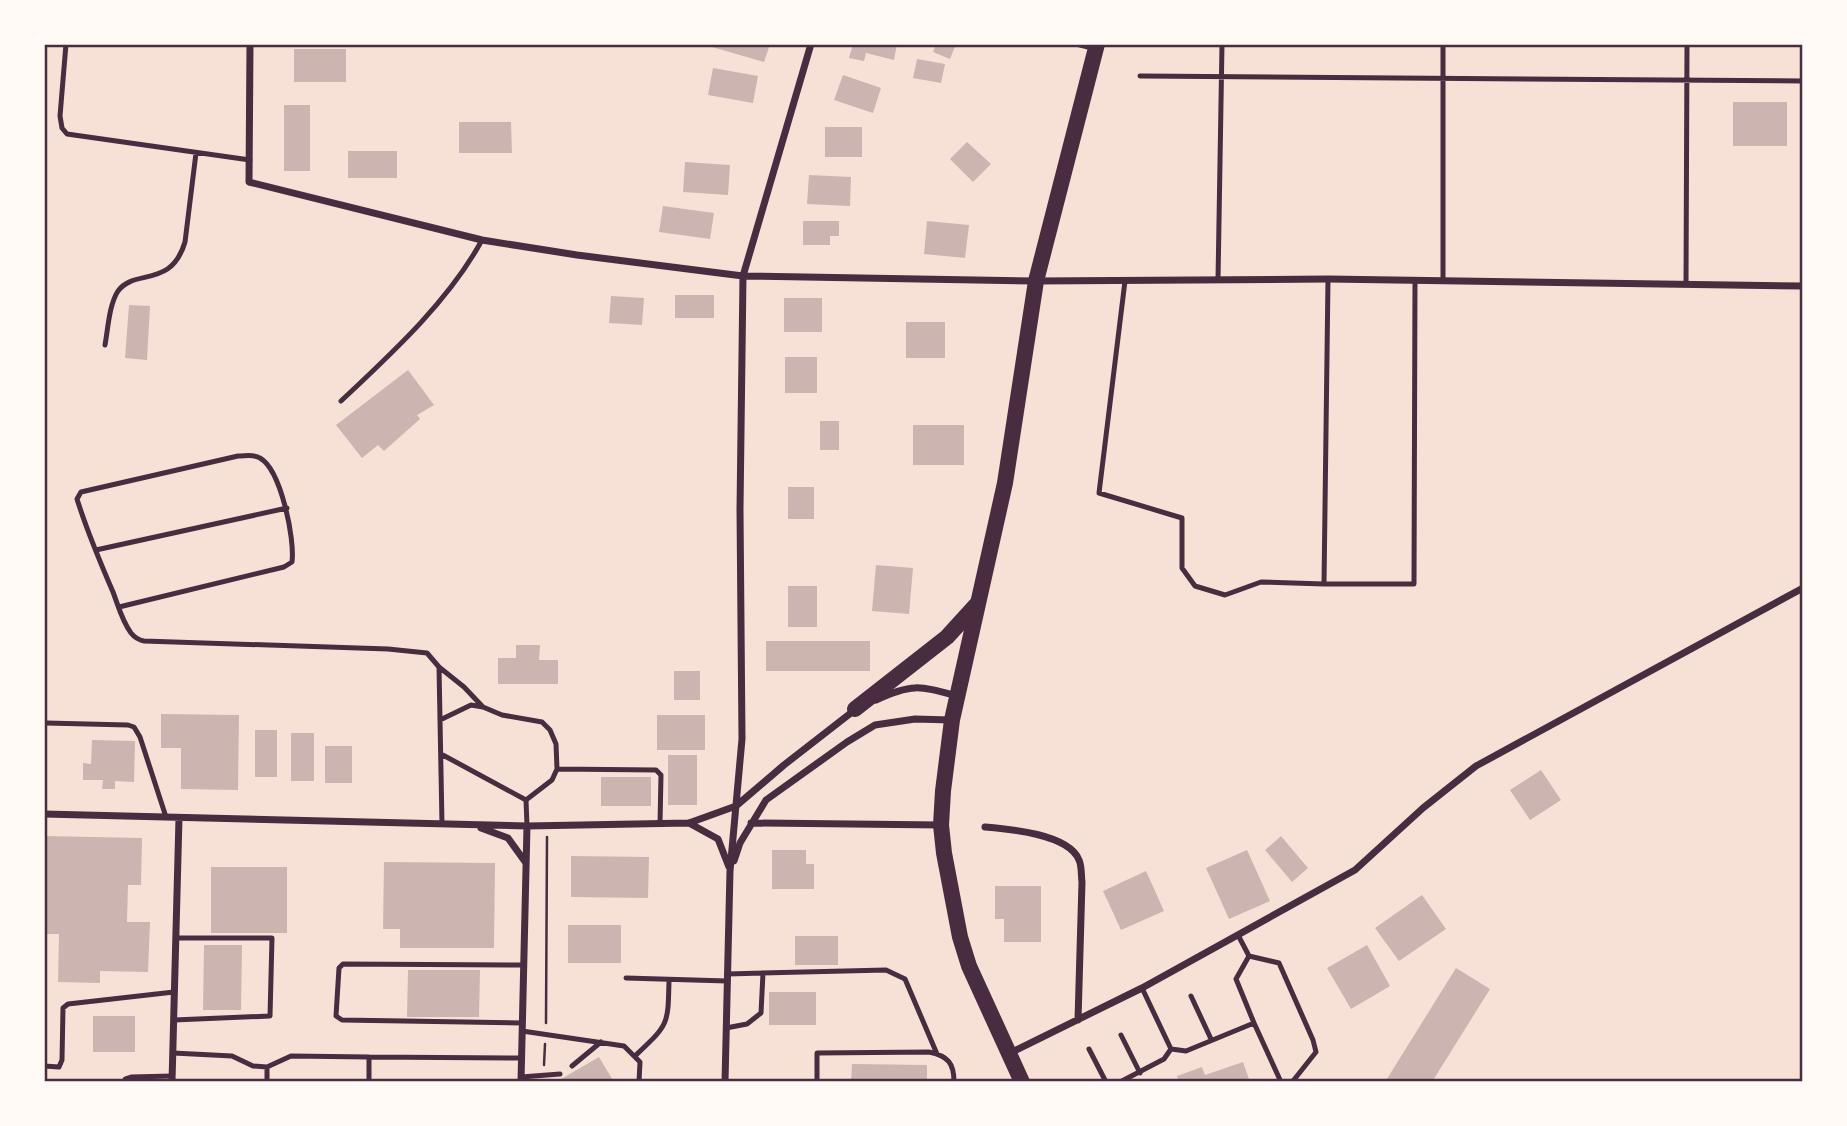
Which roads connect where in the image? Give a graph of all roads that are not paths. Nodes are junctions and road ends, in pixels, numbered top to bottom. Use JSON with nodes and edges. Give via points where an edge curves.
{"nodes":[{"id":1,"x":66,"y":44,"type":"edge"},
{"id":2,"x":250,"y":44,"type":"edge"},
{"id":3,"x":811,"y":44,"type":"edge"},
{"id":4,"x":1076,"y":44,"type":"edge"},
{"id":5,"x":1222,"y":44,"type":"edge"},
{"id":6,"x":1443,"y":44,"type":"edge"},
{"id":7,"x":1687,"y":44,"type":"edge"},
{"id":8,"x":1096,"y":46,"type":"edge"},
{"id":9,"x":1140,"y":76,"type":"dead end"},
{"id":10,"x":1221,"y":77,"type":"junction"},
{"id":11,"x":1443,"y":78,"type":"junction"},
{"id":12,"x":1686,"y":81,"type":"junction"},
{"id":13,"x":1803,"y":81,"type":"edge"},
{"id":14,"x":195,"y":153,"type":"junction"},
{"id":15,"x":250,"y":160,"type":"junction"},
{"id":16,"x":482,"y":240,"type":"junction"},
{"id":17,"x":743,"y":276,"type":"junction"},
{"id":18,"x":1328,"y":279,"type":"junction"},
{"id":19,"x":1219,"y":280,"type":"junction"},
{"id":20,"x":1415,"y":280,"type":"junction"},
{"id":21,"x":1036,"y":281,"type":"junction"},
{"id":22,"x":1125,"y":281,"type":"junction"},
{"id":23,"x":1443,"y":281,"type":"junction"},
{"id":24,"x":1685,"y":284,"type":"junction"},
{"id":25,"x":1803,"y":286,"type":"edge"},
{"id":26,"x":105,"y":345,"type":"dead end"},
{"id":27,"x":341,"y":401,"type":"dead end"},
{"id":28,"x":287,"y":508,"type":"junction"},
{"id":29,"x":96,"y":550,"type":"junction"},
{"id":30,"x":1324,"y":584,"type":"junction"},
{"id":31,"x":1803,"y":588,"type":"edge"},
{"id":32,"x":979,"y":601,"type":"junction"},
{"id":33,"x":119,"y":607,"type":"junction"},
{"id":34,"x":439,"y":667,"type":"junction"},
{"id":35,"x":957,"y":696,"type":"junction"},
{"id":36,"x":483,"y":707,"type":"junction"},
{"id":37,"x":855,"y":709,"type":"junction"},
{"id":38,"x":440,"y":720,"type":"junction"},
{"id":39,"x":952,"y":720,"type":"junction"},
{"id":40,"x":46,"y":723,"type":"dead end"},
{"id":41,"x":441,"y":754,"type":"junction"},
{"id":42,"x":557,"y":769,"type":"junction"},
{"id":43,"x":526,"y":800,"type":"junction"},
{"id":44,"x":736,"y":806,"type":"junction"},
{"id":45,"x":44,"y":814,"type":"edge"},
{"id":46,"x":166,"y":817,"type":"junction"},
{"id":47,"x":178,"y":818,"type":"junction"},
{"id":48,"x":690,"y":823,"type":"junction"},
{"id":49,"x":751,"y":823,"type":"junction"},
{"id":50,"x":442,"y":824,"type":"junction"},
{"id":51,"x":660,"y":824,"type":"junction"},
{"id":52,"x":470,"y":825,"type":"junction"},
{"id":53,"x":941,"y":825,"type":"junction"},
{"id":54,"x":527,"y":826,"type":"junction"},
{"id":55,"x":985,"y":827,"type":"dead end"},
{"id":56,"x":526,"y":863,"type":"junction"},
{"id":57,"x":730,"y":871,"type":"junction"},
{"id":58,"x":1238,"y":935,"type":"junction"},
{"id":59,"x":176,"y":938,"type":"junction"},
{"id":60,"x":1249,"y":956,"type":"junction"},
{"id":61,"x":524,"y":965,"type":"junction"},
{"id":62,"x":763,"y":973,"type":"junction"},
{"id":63,"x":626,"y":978,"type":"dead end"},
{"id":64,"x":727,"y":978,"type":"junction"},
{"id":65,"x":669,"y":980,"type":"junction"},
{"id":66,"x":1142,"y":988,"type":"junction"},
{"id":67,"x":174,"y":992,"type":"junction"},
{"id":68,"x":1191,"y":996,"type":"dead end"},
{"id":69,"x":174,"y":1020,"type":"junction"},
{"id":70,"x":1079,"y":1020,"type":"junction"},
{"id":71,"x":1254,"y":1023,"type":"junction"},
{"id":72,"x":522,"y":1027,"type":"junction"},
{"id":73,"x":726,"y":1028,"type":"junction"},
{"id":74,"x":1121,"y":1035,"type":"dead end"},
{"id":75,"x":1211,"y":1040,"type":"junction"},
{"id":76,"x":601,"y":1042,"type":"junction"},
{"id":77,"x":1089,"y":1049,"type":"dead end"},
{"id":78,"x":1171,"y":1049,"type":"junction"},
{"id":79,"x":173,"y":1054,"type":"junction"},
{"id":80,"x":937,"y":1054,"type":"junction"},
{"id":81,"x":1009,"y":1054,"type":"junction"},
{"id":82,"x":636,"y":1055,"type":"junction"},
{"id":83,"x":369,"y":1058,"type":"junction"},
{"id":84,"x":522,"y":1058,"type":"junction"},
{"id":85,"x":44,"y":1066,"type":"edge"},
{"id":86,"x":572,"y":1066,"type":"dead end"},
{"id":87,"x":267,"y":1068,"type":"junction"},
{"id":88,"x":1140,"y":1073,"type":"junction"},
{"id":89,"x":560,"y":1074,"type":"dead end"},
{"id":90,"x":172,"y":1079,"type":"edge"},
{"id":91,"x":521,"y":1079,"type":"edge"},
{"id":92,"x":267,"y":1080,"type":"edge"},
{"id":93,"x":125,"y":1082,"type":"edge"},
{"id":94,"x":260,"y":1082,"type":"edge"},
{"id":95,"x":369,"y":1082,"type":"edge"},
{"id":96,"x":639,"y":1082,"type":"edge"},
{"id":97,"x":725,"y":1082,"type":"edge"},
{"id":98,"x":817,"y":1082,"type":"edge"},
{"id":99,"x":954,"y":1082,"type":"edge"},
{"id":100,"x":1021,"y":1082,"type":"edge"},
{"id":101,"x":1106,"y":1082,"type":"edge"},
{"id":102,"x":1120,"y":1082,"type":"edge"},
{"id":103,"x":1280,"y":1082,"type":"edge"},
{"id":104,"x":1291,"y":1082,"type":"edge"}],
"edges":[{"from":1,"to":14,"type":"lane","via":[[60,116],[67,134]]},
{"from":2,"to":15,"type":"street"},
{"from":3,"to":17,"type":"street"},
{"from":4,"to":8,"type":"lane"},
{"from":5,"to":10,"type":"lane"},
{"from":6,"to":11,"type":"lane"},
{"from":7,"to":12,"type":"lane"},
{"from":8,"to":21,"type":"highway"},
{"from":9,"to":10,"type":"lane"},
{"from":10,"to":11,"type":"lane"},
{"from":10,"to":19,"type":"lane"},
{"from":11,"to":12,"type":"lane"},
{"from":11,"to":23,"type":"lane"},
{"from":12,"to":13,"type":"lane"},
{"from":12,"to":24,"type":"lane"},
{"from":14,"to":15,"type":"lane"},
{"from":14,"to":26,"type":"lane","via":[[181,254],[162,272],[119,289]]},
{"from":15,"to":16,"type":"street","via":[[249,182]]},
{"from":16,"to":17,"type":"street"},
{"from":16,"to":27,"type":"lane","via":[[457,280]]},
{"from":17,"to":21,"type":"street"},
{"from":17,"to":44,"type":"street","via":[[742,739]]},
{"from":18,"to":19,"type":"street"},
{"from":18,"to":20,"type":"street"},
{"from":18,"to":30,"type":"lane"},
{"from":19,"to":22,"type":"street"},
{"from":20,"to":23,"type":"street"},
{"from":20,"to":30,"type":"lane","via":[[1414,584]]},
{"from":21,"to":22,"type":"street"},
{"from":21,"to":32,"type":"highway","via":[[1005,483]]},
{"from":22,"to":30,"type":"lane","via":[[1099,493],[1182,518],[1182,568],[1195,586],[1225,595],[1261,582]]},
{"from":23,"to":24,"type":"street"},
{"from":24,"to":25,"type":"street"},
{"from":28,"to":29,"type":"lane"},
{"from":28,"to":29,"type":"lane","via":[[264,460],[256,455],[89,488],[77,499]]},
{"from":28,"to":33,"type":"lane","via":[[293,552],[292,562],[284,567]]},
{"from":29,"to":33,"type":"lane"},
{"from":31,"to":58,"type":"street","via":[[1476,766],[1355,870]]},
{"from":32,"to":35,"type":"highway"},
{"from":32,"to":37,"type":"highway","via":[[947,638]]},
{"from":33,"to":34,"type":"lane","via":[[129,631],[144,641],[413,650],[427,653]]},
{"from":34,"to":36,"type":"lane"},
{"from":34,"to":38,"type":"lane"},
{"from":35,"to":37,"type":"street","via":[[921,686],[900,688]]},
{"from":35,"to":39,"type":"highway"},
{"from":36,"to":38,"type":"lane","via":[[471,705]]},
{"from":36,"to":42,"type":"lane","via":[[542,722],[556,744]]},
{"from":37,"to":44,"type":"street"},
{"from":38,"to":41,"type":"lane"},
{"from":39,"to":49,"type":"street","via":[[875,725],[766,800]]},
{"from":39,"to":53,"type":"highway"},
{"from":40,"to":46,"type":"lane","via":[[134,727]]},
{"from":41,"to":43,"type":"lane"},
{"from":41,"to":50,"type":"lane"},
{"from":42,"to":43,"type":"lane","via":[[552,780]]},
{"from":42,"to":51,"type":"lane","via":[[656,770],[660,775]]},
{"from":43,"to":54,"type":"lane"},
{"from":44,"to":48,"type":"street"},
{"from":44,"to":57,"type":"street"},
{"from":45,"to":46,"type":"street"},
{"from":46,"to":47,"type":"street"},
{"from":47,"to":50,"type":"street"},
{"from":47,"to":59,"type":"street"},
{"from":48,"to":51,"type":"street"},
{"from":48,"to":57,"type":"street","via":[[718,839]]},
{"from":49,"to":53,"type":"street"},
{"from":49,"to":57,"type":"street"},
{"from":50,"to":52,"type":"street"},
{"from":51,"to":54,"type":"street"},
{"from":52,"to":54,"type":"street"},
{"from":52,"to":56,"type":"street","via":[[508,838]]},
{"from":53,"to":81,"type":"highway","via":[[960,937]]},
{"from":54,"to":56,"type":"street"},
{"from":55,"to":70,"type":"street","via":[[1051,839],[1079,859]]},
{"from":56,"to":61,"type":"street"},
{"from":57,"to":64,"type":"street"},
{"from":58,"to":60,"type":"lane"},
{"from":58,"to":66,"type":"street"},
{"from":59,"to":67,"type":"street"},
{"from":59,"to":69,"type":"lane","via":[[272,938],[270,1016]]},
{"from":60,"to":71,"type":"lane","via":[[1236,979]]},
{"from":60,"to":104,"type":"lane","via":[[1279,964],[1312,1040],[1315,1052]]},
{"from":61,"to":72,"type":"street"},
{"from":61,"to":72,"type":"lane","via":[[344,964],[339,968],[336,1016],[342,1020]]},
{"from":62,"to":64,"type":"lane"},
{"from":62,"to":73,"type":"lane","via":[[761,1013],[747,1024]]},
{"from":62,"to":80,"type":"lane","via":[[886,970],[898,974],[905,979]]},
{"from":63,"to":65,"type":"lane"},
{"from":64,"to":65,"type":"lane"},
{"from":64,"to":73,"type":"street"},
{"from":65,"to":82,"type":"lane","via":[[665,1024]]},
{"from":66,"to":70,"type":"street"},
{"from":66,"to":78,"type":"lane"},
{"from":67,"to":69,"type":"street"},
{"from":67,"to":85,"type":"lane","via":[[68,1004],[63,1008],[62,1060],[59,1067]]},
{"from":68,"to":75,"type":"lane"},
{"from":69,"to":79,"type":"street"},
{"from":70,"to":81,"type":"street"},
{"from":71,"to":75,"type":"lane"},
{"from":71,"to":103,"type":"lane"},
{"from":72,"to":76,"type":"lane"},
{"from":72,"to":84,"type":"street"},
{"from":73,"to":97,"type":"street"},
{"from":74,"to":88,"type":"lane"},
{"from":75,"to":78,"type":"lane","via":[[1186,1051]]},
{"from":76,"to":82,"type":"lane","via":[[624,1046]]},
{"from":76,"to":86,"type":"lane"},
{"from":77,"to":101,"type":"lane"},
{"from":78,"to":88,"type":"lane","via":[[1164,1059]]},
{"from":79,"to":87,"type":"lane","via":[[232,1056]]},
{"from":79,"to":90,"type":"street"},
{"from":80,"to":98,"type":"lane","via":[[817,1053]]},
{"from":80,"to":99,"type":"lane","via":[[950,1061]]},
{"from":81,"to":100,"type":"highway"},
{"from":82,"to":96,"type":"lane"},
{"from":83,"to":84,"type":"lane"},
{"from":83,"to":87,"type":"lane","via":[[291,1056]]},
{"from":83,"to":95,"type":"lane"},
{"from":84,"to":91,"type":"street"},
{"from":87,"to":92,"type":"lane"},
{"from":88,"to":102,"type":"lane"},
{"from":89,"to":91,"type":"lane"},
{"from":90,"to":93,"type":"lane","via":[[131,1077]]},
{"from":92,"to":94,"type":"lane"}]}
